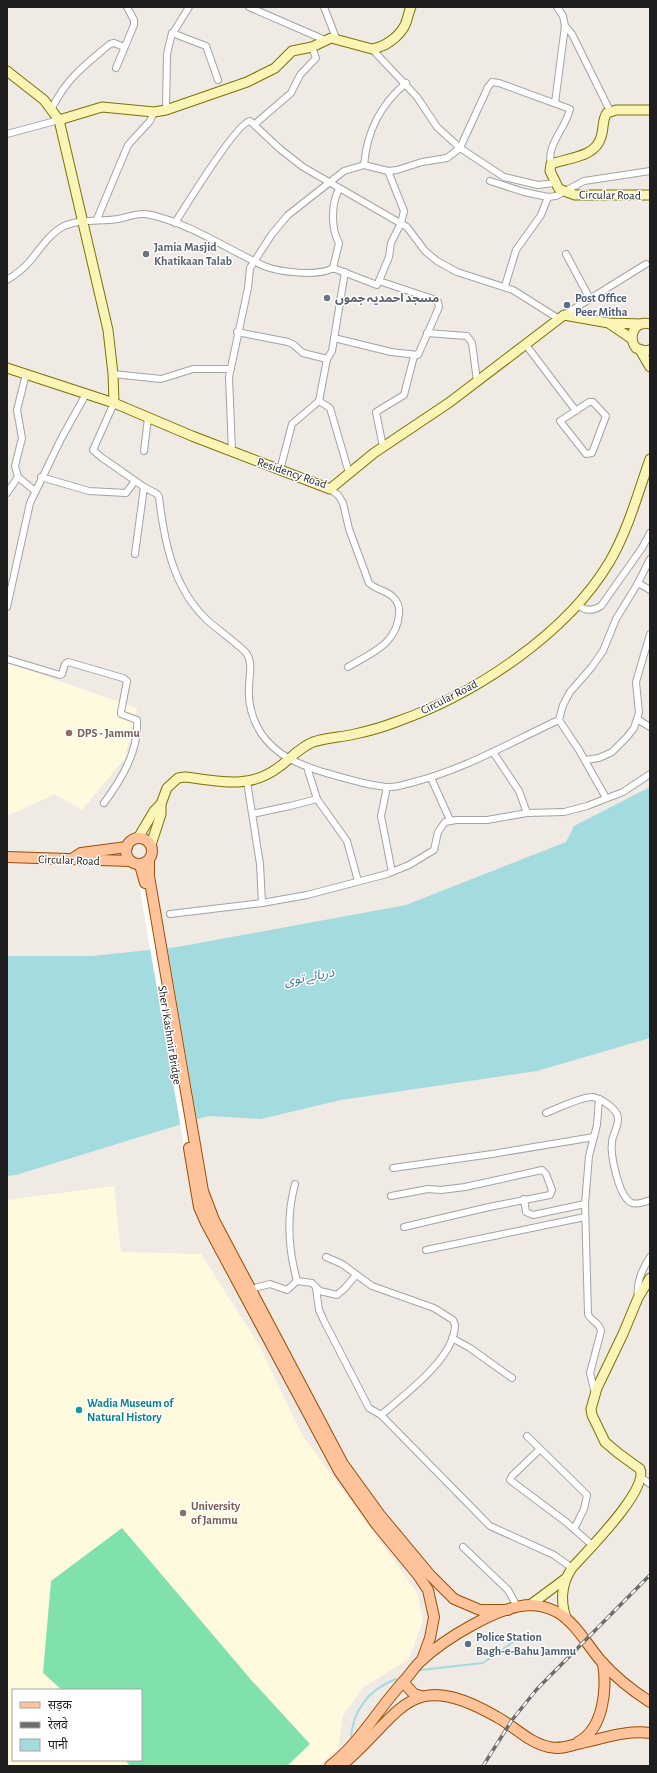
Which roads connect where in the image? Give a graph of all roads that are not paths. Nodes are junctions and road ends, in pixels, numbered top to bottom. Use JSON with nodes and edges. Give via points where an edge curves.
{"nodes":[{"id":1,"x":127,"y":7,"type":"edge"},
{"id":2,"x":189,"y":7,"type":"edge"},
{"id":3,"x":249,"y":7,"type":"edge"},
{"id":4,"x":324,"y":7,"type":"edge"},
{"id":5,"x":411,"y":7,"type":"edge"},
{"id":6,"x":557,"y":7,"type":"edge"},
{"id":7,"x":565,"y":26,"type":"junction"},
{"id":8,"x":173,"y":33,"type":"junction"},
{"id":9,"x":336,"y":38,"type":"junction"},
{"id":10,"x":325,"y":40,"type":"junction"},
{"id":11,"x":124,"y":47,"type":"junction"},
{"id":12,"x":312,"y":47,"type":"junction"},
{"id":13,"x":372,"y":49,"type":"junction"},
{"id":14,"x":116,"y":68,"type":"dead end"},
{"id":15,"x":7,"y":71,"type":"edge"},
{"id":16,"x":218,"y":80,"type":"dead end"},
{"id":17,"x":406,"y":83,"type":"junction"},
{"id":18,"x":555,"y":103,"type":"junction"},
{"id":19,"x":52,"y":108,"type":"junction"},
{"id":20,"x":166,"y":110,"type":"junction"},
{"id":21,"x":650,"y":110,"type":"edge"},
{"id":22,"x":610,"y":111,"type":"junction"},
{"id":23,"x":154,"y":112,"type":"junction"},
{"id":24,"x":59,"y":120,"type":"junction"},
{"id":25,"x":255,"y":124,"type":"junction"},
{"id":26,"x":7,"y":134,"type":"edge"},
{"id":27,"x":460,"y":148,"type":"junction"},
{"id":28,"x":552,"y":164,"type":"junction"},
{"id":29,"x":364,"y":165,"type":"junction"},
{"id":30,"x":388,"y":171,"type":"junction"},
{"id":31,"x":650,"y":171,"type":"edge"},
{"id":32,"x":490,"y":181,"type":"dead end"},
{"id":33,"x":555,"y":182,"type":"junction"},
{"id":34,"x":329,"y":183,"type":"junction"},
{"id":35,"x":339,"y":189,"type":"junction"},
{"id":36,"x":564,"y":192,"type":"junction"},
{"id":37,"x":650,"y":196,"type":"edge"},
{"id":38,"x":548,"y":197,"type":"junction"},
{"id":39,"x":96,"y":219,"type":"junction"},
{"id":40,"x":83,"y":220,"type":"junction"},
{"id":41,"x":175,"y":223,"type":"junction"},
{"id":42,"x":401,"y":223,"type":"junction"},
{"id":43,"x":566,"y":254,"type":"dead end"},
{"id":44,"x":253,"y":260,"type":"junction"},
{"id":45,"x":646,"y":264,"type":"dead end"},
{"id":46,"x":333,"y":268,"type":"junction"},
{"id":47,"x":344,"y":272,"type":"junction"},
{"id":48,"x":7,"y":280,"type":"edge"},
{"id":49,"x":379,"y":282,"type":"junction"},
{"id":50,"x":505,"y":286,"type":"junction"},
{"id":51,"x":590,"y":299,"type":"junction"},
{"id":52,"x":562,"y":317,"type":"junction"},
{"id":53,"x":609,"y":323,"type":"junction"},
{"id":54,"x":646,"y":324,"type":"edge"},
{"id":55,"x":237,"y":332,"type":"junction"},
{"id":56,"x":427,"y":333,"type":"junction"},
{"id":57,"x":334,"y":338,"type":"junction"},
{"id":58,"x":632,"y":339,"type":"junction"},
{"id":59,"x":526,"y":345,"type":"junction"},
{"id":60,"x":640,"y":350,"type":"junction"},
{"id":61,"x":650,"y":350,"type":"edge"},
{"id":62,"x":414,"y":356,"type":"junction"},
{"id":63,"x":327,"y":359,"type":"junction"},
{"id":64,"x":650,"y":367,"type":"edge"},
{"id":65,"x":7,"y":368,"type":"edge"},
{"id":66,"x":231,"y":369,"type":"junction"},
{"id":67,"x":26,"y":374,"type":"junction"},
{"id":68,"x":113,"y":374,"type":"junction"},
{"id":69,"x":477,"y":381,"type":"junction"},
{"id":70,"x":86,"y":394,"type":"junction"},
{"id":71,"x":319,"y":401,"type":"junction"},
{"id":72,"x":114,"y":403,"type":"junction"},
{"id":73,"x":576,"y":411,"type":"junction"},
{"id":74,"x":148,"y":418,"type":"junction"},
{"id":75,"x":383,"y":447,"type":"junction"},
{"id":76,"x":144,"y":451,"type":"dead end"},
{"id":77,"x":232,"y":452,"type":"junction"},
{"id":78,"x":650,"y":459,"type":"edge"},
{"id":79,"x":280,"y":470,"type":"junction"},
{"id":80,"x":349,"y":473,"type":"junction"},
{"id":81,"x":18,"y":477,"type":"junction"},
{"id":82,"x":41,"y":477,"type":"junction"},
{"id":83,"x":135,"y":481,"type":"junction"},
{"id":84,"x":144,"y":487,"type":"junction"},
{"id":85,"x":330,"y":489,"type":"junction"},
{"id":86,"x":35,"y":491,"type":"junction"},
{"id":87,"x":7,"y":493,"type":"edge"},
{"id":88,"x":649,"y":538,"type":"edge"},
{"id":89,"x":135,"y":554,"type":"dead end"},
{"id":90,"x":650,"y":559,"type":"edge"},
{"id":91,"x":638,"y":583,"type":"junction"},
{"id":92,"x":650,"y":590,"type":"edge"},
{"id":93,"x":578,"y":605,"type":"junction"},
{"id":94,"x":7,"y":607,"type":"edge"},
{"id":95,"x":650,"y":634,"type":"edge"},
{"id":96,"x":7,"y":659,"type":"edge"},
{"id":97,"x":348,"y":667,"type":"dead end"},
{"id":98,"x":637,"y":719,"type":"junction"},
{"id":99,"x":559,"y":720,"type":"junction"},
{"id":100,"x":650,"y":727,"type":"edge"},
{"id":101,"x":493,"y":752,"type":"junction"},
{"id":102,"x":288,"y":759,"type":"junction"},
{"id":103,"x":586,"y":760,"type":"junction"},
{"id":104,"x":307,"y":767,"type":"junction"},
{"id":105,"x":650,"y":774,"type":"edge"},
{"id":106,"x":431,"y":778,"type":"junction"},
{"id":107,"x":247,"y":782,"type":"junction"},
{"id":108,"x":387,"y":787,"type":"junction"},
{"id":109,"x":606,"y":798,"type":"junction"},
{"id":110,"x":317,"y":799,"type":"junction"},
{"id":111,"x":104,"y":804,"type":"dead end"},
{"id":112,"x":161,"y":804,"type":"junction"},
{"id":113,"x":527,"y":813,"type":"junction"},
{"id":114,"x":252,"y":814,"type":"junction"},
{"id":115,"x":450,"y":820,"type":"junction"},
{"id":116,"x":138,"y":838,"type":"junction"},
{"id":117,"x":151,"y":845,"type":"junction"},
{"id":118,"x":127,"y":847,"type":"junction"},
{"id":119,"x":7,"y":857,"type":"edge"},
{"id":120,"x":72,"y":859,"type":"junction"},
{"id":121,"x":140,"y":862,"type":"junction"},
{"id":122,"x":392,"y":872,"type":"junction"},
{"id":123,"x":358,"y":882,"type":"junction"},
{"id":124,"x":262,"y":903,"type":"junction"},
{"id":125,"x":170,"y":914,"type":"dead end"},
{"id":126,"x":599,"y":1099,"type":"junction"},
{"id":127,"x":546,"y":1113,"type":"dead end"},
{"id":128,"x":594,"y":1137,"type":"junction"},
{"id":129,"x":393,"y":1168,"type":"dead end"},
{"id":130,"x":295,"y":1184,"type":"dead end"},
{"id":131,"x":200,"y":1192,"type":"junction"},
{"id":132,"x":391,"y":1196,"type":"dead end"},
{"id":133,"x":524,"y":1199,"type":"junction"},
{"id":134,"x":650,"y":1200,"type":"edge"},
{"id":135,"x":585,"y":1204,"type":"junction"},
{"id":136,"x":585,"y":1217,"type":"junction"},
{"id":137,"x":404,"y":1227,"type":"dead end"},
{"id":138,"x":426,"y":1250,"type":"dead end"},
{"id":139,"x":326,"y":1257,"type":"dead end"},
{"id":140,"x":650,"y":1257,"type":"edge"},
{"id":141,"x":356,"y":1275,"type":"junction"},
{"id":142,"x":650,"y":1278,"type":"edge"},
{"id":143,"x":303,"y":1282,"type":"junction"},
{"id":144,"x":316,"y":1288,"type":"junction"},
{"id":145,"x":251,"y":1289,"type":"junction"},
{"id":146,"x":638,"y":1298,"type":"junction"},
{"id":147,"x":452,"y":1338,"type":"junction"},
{"id":148,"x":512,"y":1378,"type":"dead end"},
{"id":149,"x":595,"y":1393,"type":"junction"},
{"id":150,"x":381,"y":1415,"type":"junction"},
{"id":151,"x":527,"y":1436,"type":"dead end"},
{"id":152,"x":539,"y":1450,"type":"junction"},
{"id":153,"x":641,"y":1477,"type":"junction"},
{"id":154,"x":650,"y":1484,"type":"edge"},
{"id":155,"x":574,"y":1529,"type":"junction"},
{"id":156,"x":592,"y":1545,"type":"junction"},
{"id":157,"x":463,"y":1547,"type":"dead end"},
{"id":158,"x":572,"y":1568,"type":"junction"},
{"id":159,"x":565,"y":1579,"type":"junction"},
{"id":160,"x":530,"y":1605,"type":"junction"},
{"id":161,"x":513,"y":1609,"type":"junction"},
{"id":162,"x":567,"y":1620,"type":"junction"},
{"id":163,"x":422,"y":1660,"type":"junction"},
{"id":164,"x":603,"y":1663,"type":"junction"},
{"id":165,"x":403,"y":1682,"type":"junction"},
{"id":166,"x":421,"y":1696,"type":"junction"},
{"id":167,"x":650,"y":1702,"type":"edge"},
{"id":168,"x":368,"y":1734,"type":"junction"},
{"id":169,"x":650,"y":1734,"type":"edge"},
{"id":170,"x":573,"y":1745,"type":"junction"},
{"id":171,"x":338,"y":1764,"type":"edge"}],
"edges":[{"from":1,"to":11,"type":"street","via":[[134,22]]},
{"from":2,"to":8,"type":"street"},
{"from":3,"to":10,"type":"street"},
{"from":4,"to":9,"type":"street"},
{"from":5,"to":13,"type":"main road","via":[[400,33],[393,40]]},
{"from":6,"to":7,"type":"street","via":[[563,16]]},
{"from":7,"to":18,"type":"street"},
{"from":7,"to":22,"type":"street","via":[[572,34]]},
{"from":8,"to":16,"type":"street","via":[[206,46]]},
{"from":8,"to":20,"type":"street","via":[[167,54]]},
{"from":9,"to":10,"type":"main road"},
{"from":9,"to":13,"type":"main road"},
{"from":10,"to":12,"type":"main road"},
{"from":11,"to":14,"type":"street"},
{"from":11,"to":19,"type":"street","via":[[110,44],[69,79]]},
{"from":12,"to":20,"type":"main road","via":[[292,51],[275,68],[246,82]]},
{"from":12,"to":25,"type":"street","via":[[316,58],[300,75],[293,91]]},
{"from":13,"to":17,"type":"street"},
{"from":15,"to":19,"type":"main road"},
{"from":17,"to":27,"type":"street","via":[[437,127]]},
{"from":17,"to":29,"type":"street","via":[[389,99],[370,132]]},
{"from":18,"to":27,"type":"street","via":[[492,82]]},
{"from":18,"to":28,"type":"street","via":[[570,110],[551,152]]},
{"from":19,"to":24,"type":"main road"},
{"from":20,"to":23,"type":"main road"},
{"from":21,"to":22,"type":"main road"},
{"from":22,"to":28,"type":"main road","via":[[605,115],[602,136],[596,146],[581,155]]},
{"from":23,"to":24,"type":"main road","via":[[102,107]]},
{"from":23,"to":39,"type":"street","via":[[150,121],[128,145]]},
{"from":24,"to":26,"type":"street"},
{"from":24,"to":40,"type":"main road"},
{"from":25,"to":34,"type":"street","via":[[290,158]]},
{"from":25,"to":41,"type":"street","via":[[247,121],[228,142]]},
{"from":27,"to":30,"type":"street","via":[[444,159]]},
{"from":27,"to":33,"type":"street","via":[[504,177],[538,185]]},
{"from":28,"to":33,"type":"main road","via":[[550,171]]},
{"from":29,"to":30,"type":"street"},
{"from":29,"to":34,"type":"street","via":[[344,171]]},
{"from":30,"to":42,"type":"street","via":[[404,210]]},
{"from":31,"to":36,"type":"street","via":[[584,181]]},
{"from":32,"to":38,"type":"street"},
{"from":33,"to":36,"type":"main road","name":"Circular Road"},
{"from":34,"to":35,"type":"street"},
{"from":34,"to":44,"type":"street","via":[[288,215]]},
{"from":35,"to":42,"type":"street"},
{"from":35,"to":46,"type":"street","via":[[333,208],[335,237],[339,243]]},
{"from":36,"to":37,"type":"main road","name":"Circular Road","via":[[582,195]]},
{"from":36,"to":38,"type":"street"},
{"from":38,"to":50,"type":"street","via":[[540,215],[516,250]]},
{"from":39,"to":40,"type":"street"},
{"from":39,"to":41,"type":"street","via":[[119,219],[149,214]]},
{"from":40,"to":48,"type":"street","via":[[55,232],[29,262]]},
{"from":40,"to":68,"type":"main road","via":[[108,330]]},
{"from":41,"to":44,"type":"street"},
{"from":42,"to":49,"type":"street","via":[[391,243],[389,257]]},
{"from":42,"to":50,"type":"street","via":[[437,261],[457,272]]},
{"from":43,"to":51,"type":"street"},
{"from":44,"to":46,"type":"street","via":[[272,268],[294,272],[316,272]]},
{"from":44,"to":55,"type":"street"},
{"from":45,"to":51,"type":"street"},
{"from":46,"to":47,"type":"street"},
{"from":47,"to":49,"type":"street","via":[[375,285]]},
{"from":47,"to":57,"type":"street"},
{"from":49,"to":56,"type":"street","via":[[438,302],[439,307]]},
{"from":50,"to":52,"type":"street"},
{"from":51,"to":52,"type":"street"},
{"from":52,"to":53,"type":"main road"},
{"from":52,"to":59,"type":"main road","name":"Residency Road"},
{"from":53,"to":54,"type":"main road"},
{"from":53,"to":58,"type":"main road"},
{"from":54,"to":58,"type":"main road","via":[[634,329]]},
{"from":55,"to":63,"type":"street","via":[[291,344],[303,353]]},
{"from":55,"to":66,"type":"street"},
{"from":56,"to":62,"type":"street","via":[[419,354]]},
{"from":56,"to":69,"type":"street","via":[[467,336],[472,343]]},
{"from":57,"to":62,"type":"street"},
{"from":57,"to":63,"type":"street","via":[[331,355]]},
{"from":58,"to":60,"type":"main road","via":[[633,344]]},
{"from":59,"to":69,"type":"main road","name":"Residency Road"},
{"from":59,"to":73,"type":"street"},
{"from":60,"to":61,"type":"main road"},
{"from":60,"to":64,"type":"main road"},
{"from":62,"to":75,"type":"street","via":[[404,395],[376,412]]},
{"from":63,"to":71,"type":"street"},
{"from":65,"to":67,"type":"main road","name":"Residency Road"},
{"from":66,"to":68,"type":"street","via":[[193,369],[161,379]]},
{"from":66,"to":77,"type":"street","via":[[228,383]]},
{"from":67,"to":70,"type":"main road","name":"Residency Road"},
{"from":67,"to":81,"type":"street","via":[[17,410],[22,432],[15,466]]},
{"from":68,"to":72,"type":"main road"},
{"from":69,"to":75,"type":"main road","name":"Residency Road"},
{"from":70,"to":72,"type":"main road","name":"Residency Road"},
{"from":70,"to":82,"type":"street"},
{"from":71,"to":79,"type":"street","via":[[292,424]]},
{"from":71,"to":80,"type":"street","via":[[330,408]]},
{"from":72,"to":74,"type":"main road","name":"Residency Road"},
{"from":72,"to":83,"type":"street","via":[[93,450]]},
{"from":73,"to":73,"type":"street","via":[[560,421],[586,454],[592,453],[606,416],[593,402]]},
{"from":74,"to":76,"type":"street"},
{"from":74,"to":77,"type":"main road","name":"Residency Road"},
{"from":75,"to":80,"type":"main road","name":"Residency Road"},
{"from":77,"to":79,"type":"main road","name":"Residency Road"},
{"from":78,"to":93,"type":"main road","name":"Circular Road","via":[[618,545],[601,575]]},
{"from":79,"to":85,"type":"main road","name":"Residency Road"},
{"from":80,"to":85,"type":"main road","name":"Residency Road"},
{"from":81,"to":86,"type":"street"},
{"from":81,"to":87,"type":"street"},
{"from":82,"to":83,"type":"street","via":[[89,491],[122,494],[126,493]]},
{"from":82,"to":86,"type":"street"},
{"from":83,"to":84,"type":"street"},
{"from":84,"to":89,"type":"street"},
{"from":84,"to":102,"type":"street","via":[[159,495],[170,557],[191,601],[216,628],[246,653],[250,664],[249,701],[255,722],[269,743]]},
{"from":85,"to":97,"type":"street","via":[[343,503],[349,529],[370,583],[394,597],[399,609],[397,627],[390,640]]},
{"from":86,"to":94,"type":"street","via":[[30,503]]},
{"from":88,"to":93,"type":"street","via":[[600,606],[588,610]]},
{"from":90,"to":91,"type":"street"},
{"from":91,"to":92,"type":"street"},
{"from":91,"to":99,"type":"street","via":[[616,619],[599,658],[570,692]]},
{"from":93,"to":102,"type":"main road","name":"Circular Road","via":[[526,651],[453,698],[382,727],[315,742],[296,751]]},
{"from":95,"to":98,"type":"street","via":[[636,682],[639,709]]},
{"from":96,"to":111,"type":"street","via":[[60,675],[68,662],[127,681],[121,714],[137,720],[135,744],[122,777]]},
{"from":98,"to":100,"type":"street"},
{"from":98,"to":103,"type":"street","via":[[632,732],[612,752]]},
{"from":99,"to":101,"type":"street"},
{"from":99,"to":103,"type":"street"},
{"from":101,"to":106,"type":"street"},
{"from":101,"to":113,"type":"street","via":[[519,790]]},
{"from":102,"to":104,"type":"street"},
{"from":102,"to":107,"type":"main road","name":"Circular Road","via":[[269,774]]},
{"from":103,"to":109,"type":"street"},
{"from":104,"to":108,"type":"street"},
{"from":104,"to":110,"type":"street"},
{"from":105,"to":109,"type":"street","via":[[628,789]]},
{"from":106,"to":108,"type":"street"},
{"from":106,"to":115,"type":"street"},
{"from":107,"to":112,"type":"main road","name":"Circular Road","via":[[178,778],[168,788]]},
{"from":107,"to":114,"type":"street"},
{"from":108,"to":122,"type":"street","via":[[381,816]]},
{"from":109,"to":113,"type":"street","via":[[564,812]]},
{"from":110,"to":114,"type":"street"},
{"from":110,"to":123,"type":"street","via":[[344,836]]},
{"from":112,"to":116,"type":"main road"},
{"from":112,"to":117,"type":"main road","via":[[161,814]]},
{"from":113,"to":115,"type":"street","via":[[486,820]]},
{"from":114,"to":124,"type":"street","via":[[260,864]]},
{"from":115,"to":122,"type":"street","via":[[440,827],[434,850]]},
{"from":116,"to":117,"type":"main road"},
{"from":116,"to":118,"type":"main road","via":[[131,841]]},
{"from":117,"to":121,"type":"main road","via":[[152,855]]},
{"from":118,"to":120,"type":"main road","via":[[81,853]]},
{"from":118,"to":121,"type":"main road","via":[[127,857]]},
{"from":119,"to":120,"type":"main road","name":"Circular Road"},
{"from":120,"to":121,"type":"main road","name":"Circular Road"},
{"from":121,"to":131,"type":"main road","name":"Sher I Kashmir Bridge","via":[[146,877]]},
{"from":122,"to":123,"type":"street"},
{"from":123,"to":124,"type":"street"},
{"from":124,"to":125,"type":"street"},
{"from":126,"to":127,"type":"street","via":[[589,1097]]},
{"from":126,"to":128,"type":"street"},
{"from":126,"to":134,"type":"street","via":[[614,1110],[618,1118],[612,1141],[612,1154],[627,1201],[636,1204]]},
{"from":128,"to":129,"type":"street"},
{"from":128,"to":135,"type":"street","via":[[589,1156]]},
{"from":130,"to":143,"type":"street","via":[[288,1230],[292,1263]]},
{"from":131,"to":145,"type":"main road"},
{"from":131,"to":163,"type":"main road","via":[[199,1207],[206,1223],[339,1471],[376,1524],[428,1590],[434,1617]]},
{"from":132,"to":133,"type":"street","via":[[459,1188],[544,1171],[552,1194]]},
{"from":133,"to":135,"type":"street","via":[[526,1212],[533,1215]]},
{"from":133,"to":137,"type":"street"},
{"from":135,"to":136,"type":"street"},
{"from":136,"to":138,"type":"street"},
{"from":136,"to":149,"type":"street","via":[[588,1314],[601,1331],[590,1373]]},
{"from":139,"to":141,"type":"street","via":[[342,1264]]},
{"from":140,"to":146,"type":"street","via":[[638,1281]]},
{"from":141,"to":144,"type":"street","via":[[340,1294]]},
{"from":141,"to":147,"type":"street","via":[[372,1286],[425,1304],[443,1313],[454,1322]]},
{"from":142,"to":146,"type":"main road"},
{"from":143,"to":144,"type":"street"},
{"from":143,"to":145,"type":"street","via":[[287,1290],[270,1284]]},
{"from":144,"to":150,"type":"street","via":[[319,1310],[365,1403]]},
{"from":145,"to":161,"type":"main road","via":[[343,1464],[380,1515],[430,1575],[454,1599],[480,1610]]},
{"from":146,"to":149,"type":"main road"},
{"from":147,"to":148,"type":"street"},
{"from":147,"to":150,"type":"street","via":[[435,1367]]},
{"from":149,"to":153,"type":"main road","via":[[591,1409],[598,1430],[611,1448],[637,1465]]},
{"from":150,"to":158,"type":"street","via":[[490,1526],[554,1555]]},
{"from":151,"to":152,"type":"street"},
{"from":152,"to":155,"type":"street","via":[[587,1495],[584,1509]]},
{"from":152,"to":155,"type":"street","via":[[510,1480]]},
{"from":153,"to":154,"type":"street"},
{"from":153,"to":156,"type":"main road","via":[[630,1500]]},
{"from":155,"to":156,"type":"street"},
{"from":156,"to":158,"type":"main road"},
{"from":157,"to":161,"type":"street","via":[[508,1590]]},
{"from":158,"to":159,"type":"main road"},
{"from":159,"to":160,"type":"main road"},
{"from":159,"to":162,"type":"main road","via":[[562,1597]]},
{"from":160,"to":161,"type":"main road"},
{"from":160,"to":162,"type":"main road","via":[[548,1608]]},
{"from":161,"to":163,"type":"main road","via":[[480,1621]]},
{"from":162,"to":164,"type":"main road"},
{"from":163,"to":165,"type":"main road"},
{"from":164,"to":167,"type":"main road"},
{"from":164,"to":170,"type":"main road","via":[[604,1684],[598,1718],[588,1735]]},
{"from":165,"to":166,"type":"main road","via":[[414,1694]]},
{"from":165,"to":168,"type":"main road","via":[[394,1690]]},
{"from":166,"to":168,"type":"main road","via":[[398,1709]]},
{"from":166,"to":170,"type":"main road","via":[[445,1695],[466,1701],[496,1716],[543,1746],[560,1748]]},
{"from":168,"to":171,"type":"main road"},
{"from":169,"to":170,"type":"main road","via":[[625,1733]]}]}
